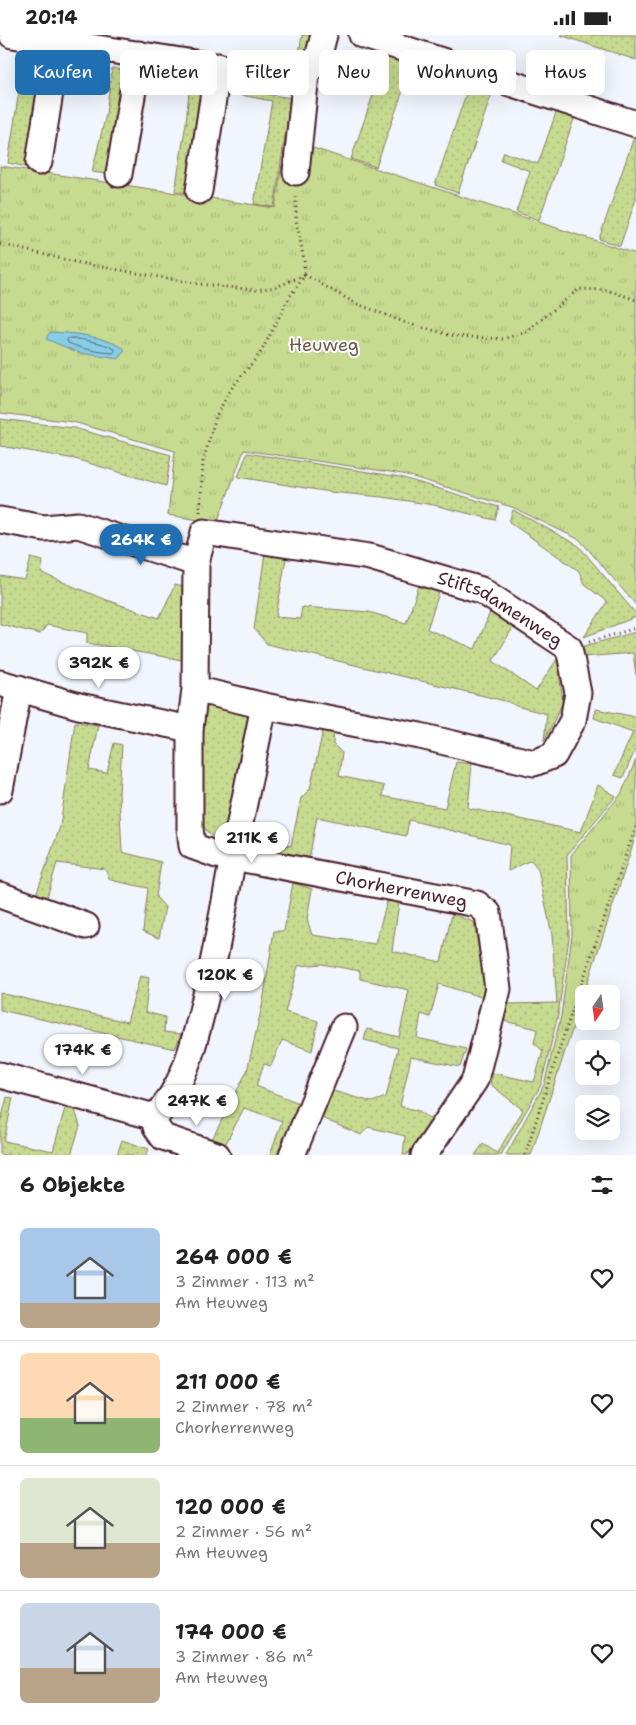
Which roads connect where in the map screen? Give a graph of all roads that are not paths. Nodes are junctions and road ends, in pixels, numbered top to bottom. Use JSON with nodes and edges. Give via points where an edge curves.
{"nodes":[{"id":1,"x":12,"y":35,"type":"edge"},
{"id":2,"x":324,"y":35,"type":"edge"},
{"id":3,"x":362,"y":35,"type":"edge"},
{"id":4,"x":58,"y":42,"type":"junction"},
{"id":5,"x":120,"y":51,"type":"edge"},
{"id":6,"x":218,"y":67,"type":"joint"},
{"id":7,"x":227,"y":68,"type":"edge"},
{"id":8,"x":309,"y":72,"type":"edge"},
{"id":9,"x":132,"y":95,"type":"edge"},
{"id":10,"x":304,"y":95,"type":"edge"},
{"id":11,"x":636,"y":124,"type":"edge"},
{"id":12,"x":39,"y":162,"type":"dead end"},
{"id":13,"x":296,"y":172,"type":"road end"},
{"id":14,"x":119,"y":174,"type":"dead end"},
{"id":15,"x":199,"y":191,"type":"dead end"},
{"id":16,"x":0,"y":520,"type":"edge"},
{"id":17,"x":196,"y":563,"type":"junction"},
{"id":18,"x":10,"y":685,"type":"edge"},
{"id":19,"x":195,"y":689,"type":"junction"},
{"id":20,"x":264,"y":706,"type":"junction"},
{"id":21,"x":190,"y":729,"type":"junction"},
{"id":22,"x":0,"y":790,"type":"edge"},
{"id":23,"x":233,"y":857,"type":"junction"},
{"id":24,"x":0,"y":895,"type":"edge"},
{"id":25,"x":86,"y":926,"type":"dead end"},
{"id":26,"x":344,"y":1027,"type":"dead end"},
{"id":27,"x":0,"y":1075,"type":"edge"},
{"id":28,"x":156,"y":1117,"type":"junction"},
{"id":29,"x":217,"y":1155,"type":"edge"},
{"id":30,"x":292,"y":1155,"type":"edge"},
{"id":31,"x":424,"y":1155,"type":"edge"}],
"edges":[{"from":1,"to":4,"type":"street"},
{"from":2,"to":8,"type":"street","via":[[315,67]]},
{"from":3,"to":11,"type":"street"},
{"from":4,"to":5,"type":"street"},
{"from":4,"to":12,"type":"street"},
{"from":6,"to":7,"type":"street"},
{"from":6,"to":15,"type":"street"},
{"from":9,"to":14,"type":"street"},
{"from":10,"to":13,"type":"street"},
{"from":16,"to":17,"type":"street","via":[[44,528],[78,525]]},
{"from":17,"to":19,"type":"street"},
{"from":17,"to":20,"type":"street","name":"Stiftsdamenweg","via":[[204,532],[370,557],[481,589],[569,648],[578,693],[573,720],[554,755],[534,763],[420,736]]},
{"from":18,"to":21,"type":"street","via":[[79,706]]},
{"from":18,"to":22,"type":"street"},
{"from":19,"to":20,"type":"street","name":"Stiftsdamenweg"},
{"from":19,"to":21,"type":"street"},
{"from":20,"to":23,"type":"street"},
{"from":21,"to":23,"type":"street","name":"Chorherrenweg","via":[[192,846]]},
{"from":23,"to":28,"type":"street","via":[[193,1049],[188,1065]]},
{"from":23,"to":31,"type":"street","name":"Chorherrenweg","via":[[477,904],[488,913],[498,989],[475,1080]]},
{"from":24,"to":25,"type":"street"},
{"from":26,"to":30,"type":"street"},
{"from":27,"to":28,"type":"street"},
{"from":28,"to":29,"type":"street","via":[[156,1127],[163,1137]]}]}
